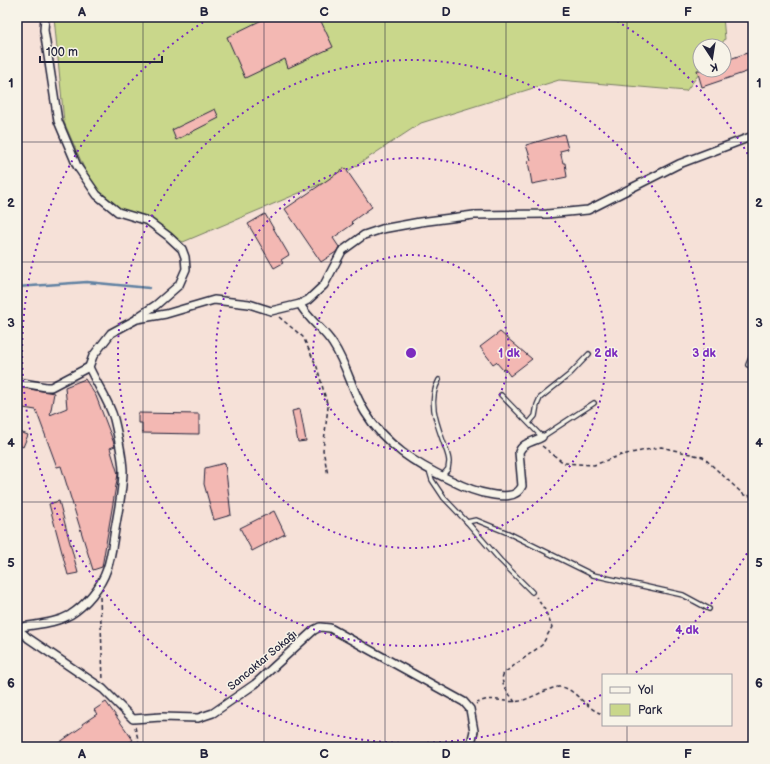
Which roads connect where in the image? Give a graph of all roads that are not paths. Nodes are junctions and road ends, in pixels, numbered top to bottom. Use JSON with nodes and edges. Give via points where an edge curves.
{"nodes":[{"id":1,"x":45,"y":17,"type":"edge"},
{"id":2,"x":753,"y":136,"type":"edge"},
{"id":3,"x":300,"y":304,"type":"junction"},
{"id":4,"x":137,"y":318,"type":"junction"},
{"id":5,"x":753,"y":353,"type":"edge"},
{"id":6,"x":589,"y":354,"type":"dead end"},
{"id":7,"x":748,"y":364,"type":"dead end"},
{"id":8,"x":89,"y":367,"type":"junction"},
{"id":9,"x":439,"y":380,"type":"dead end"},
{"id":10,"x":17,"y":382,"type":"edge"},
{"id":11,"x":501,"y":395,"type":"dead end"},
{"id":12,"x":594,"y":404,"type":"dead end"},
{"id":13,"x":528,"y":423,"type":"junction"},
{"id":14,"x":539,"y":438,"type":"junction"},
{"id":15,"x":428,"y":470,"type":"junction"},
{"id":16,"x":442,"y":476,"type":"junction"},
{"id":17,"x":468,"y":522,"type":"junction"},
{"id":18,"x":532,"y":592,"type":"road end"},
{"id":19,"x":709,"y":609,"type":"dead end"},
{"id":20,"x":17,"y":628,"type":"edge"},
{"id":21,"x":470,"y":747,"type":"edge"}],
"edges":[{"from":1,"to":4,"type":"street","via":[[44,30],[58,122],[78,166],[97,195],[118,212],[148,221],[158,228],[182,249],[185,257],[186,269],[179,285]]},
{"from":2,"to":3,"type":"street","via":[[679,164],[588,210],[547,214],[474,215],[397,226],[364,235],[342,251],[324,285]]},
{"from":3,"to":4,"type":"street","via":[[271,311],[249,304],[214,300],[166,314]]},
{"from":3,"to":15,"type":"street","via":[[334,344],[354,390],[375,426],[395,448]]},
{"from":4,"to":8,"type":"street","via":[[111,333],[93,356]]},
{"from":5,"to":7,"type":"lane"},
{"from":6,"to":13,"type":"lane","via":[[570,374],[540,398],[535,416]]},
{"from":8,"to":10,"type":"street","via":[[51,387]]},
{"from":8,"to":20,"type":"street","via":[[113,418],[123,470],[109,564],[100,583],[78,609],[63,619]]},
{"from":9,"to":16,"type":"lane","via":[[434,392],[435,418],[449,462],[448,469]]},
{"from":11,"to":13,"type":"lane"},
{"from":12,"to":14,"type":"lane"},
{"from":13,"to":14,"type":"lane"},
{"from":14,"to":16,"type":"street","via":[[528,443],[519,452],[522,486],[512,495],[487,494]]},
{"from":15,"to":16,"type":"street"},
{"from":15,"to":17,"type":"lane","via":[[438,490]]},
{"from":17,"to":18,"type":"lane","via":[[500,560]]},
{"from":17,"to":19,"type":"lane","via":[[476,520],[508,533],[592,574],[683,595]]},
{"from":20,"to":21,"type":"street","name":"Sancaktar Sokağı","via":[[103,689],[133,719],[198,718],[213,713],[255,684],[314,630],[330,628],[464,702],[470,709],[474,731]]}]}
